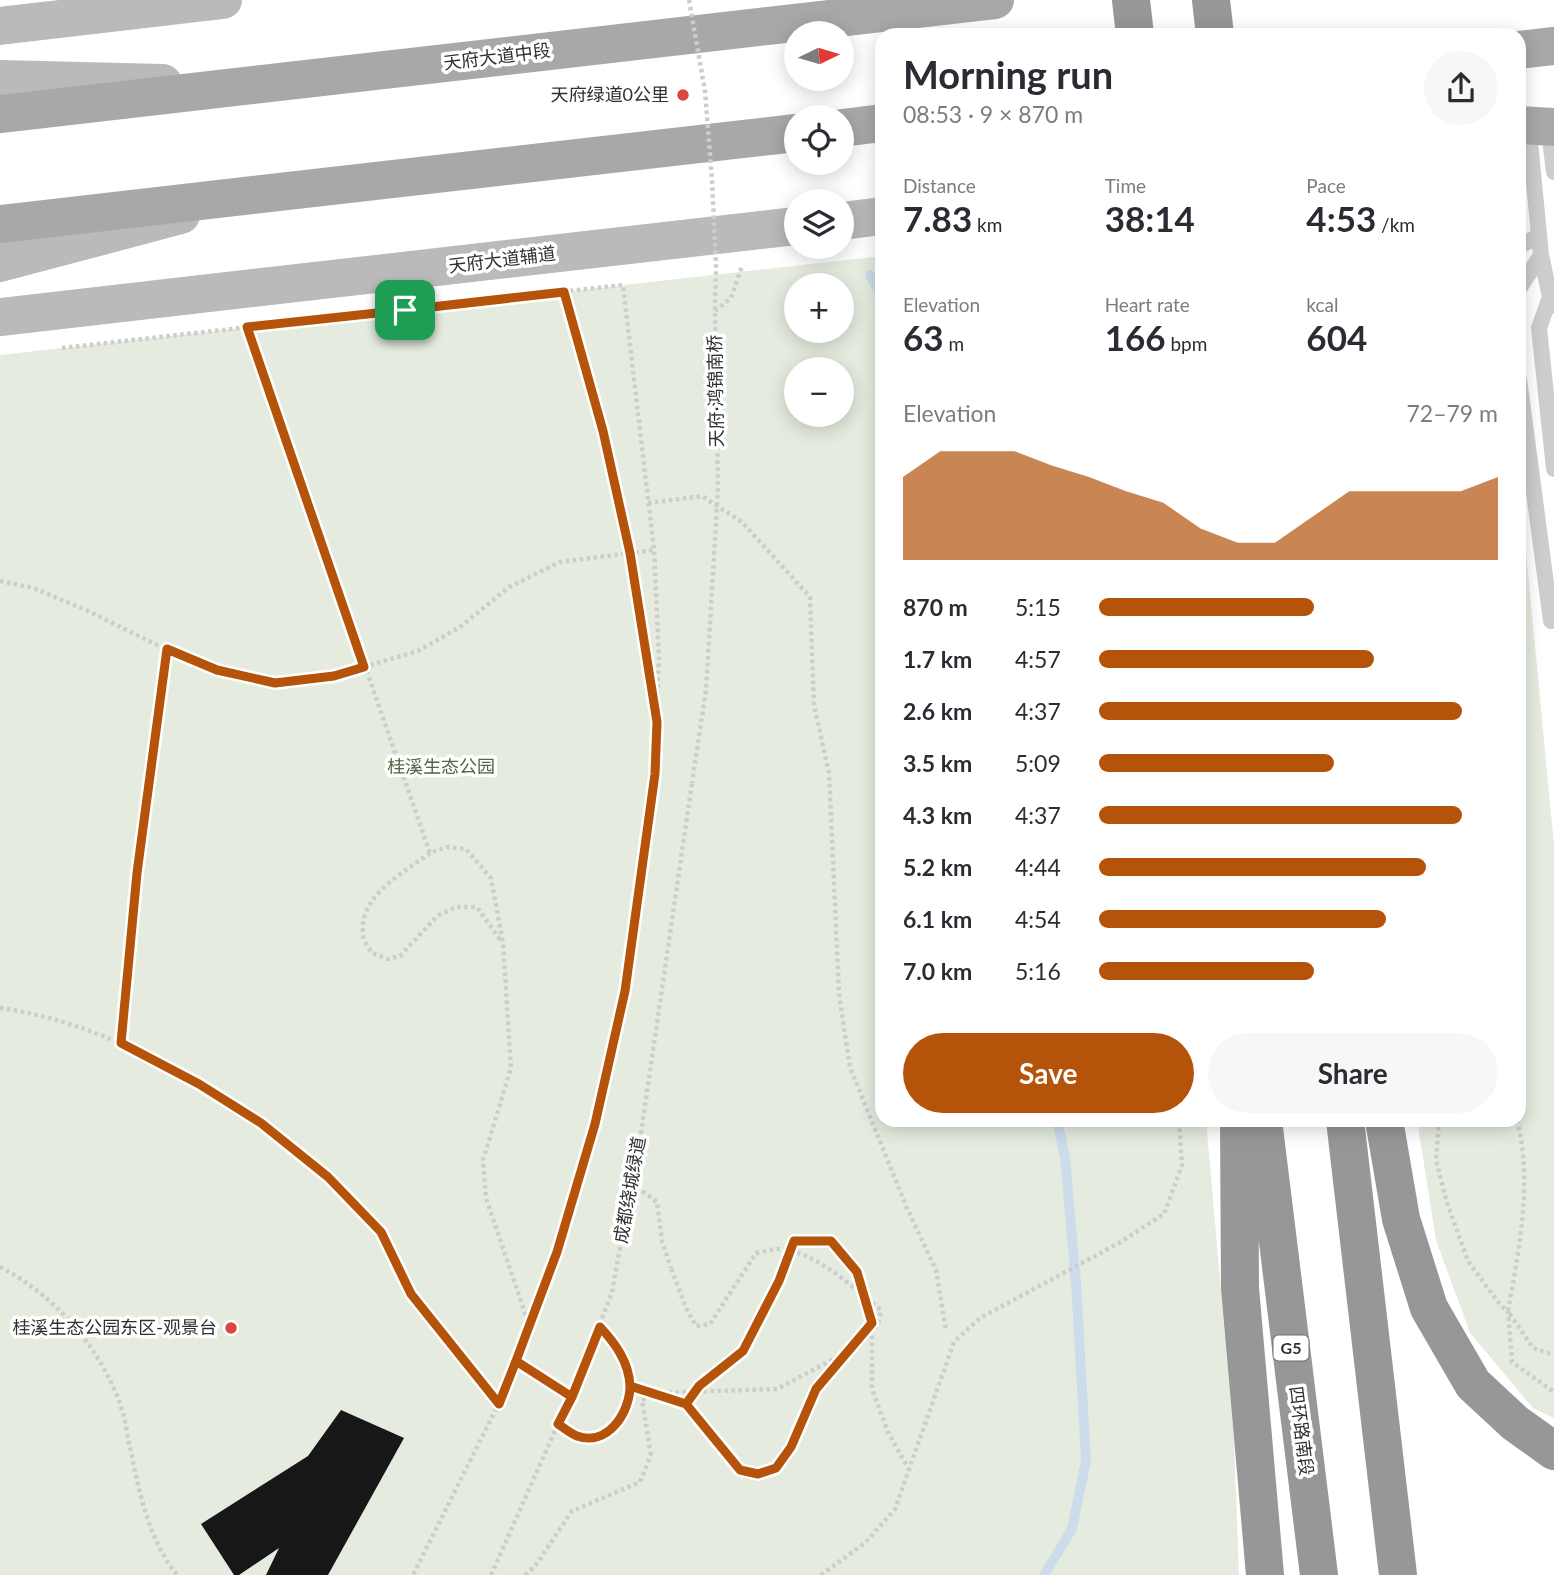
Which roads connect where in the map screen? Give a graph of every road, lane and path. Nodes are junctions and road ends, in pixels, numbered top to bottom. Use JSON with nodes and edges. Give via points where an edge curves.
{"nodes":[{"id":1,"x":223,"y":0,"type":"edge"},
{"id":2,"x":689,"y":0,"type":"edge"},
{"id":3,"x":995,"y":0,"type":"edge"},
{"id":4,"x":1131,"y":0,"type":"edge"},
{"id":5,"x":1211,"y":0,"type":"edge"},
{"id":6,"x":0,"y":26,"type":"edge"},
{"id":7,"x":1134,"y":28,"type":"edge"},
{"id":8,"x":1214,"y":28,"type":"edge"},
{"id":9,"x":1554,"y":46,"type":"edge"},
{"id":10,"x":1526,"y":49,"type":"edge"},
{"id":11,"x":0,"y":79,"type":"edge"},
{"id":12,"x":246,"y":86,"type":"junction"},
{"id":13,"x":0,"y":114,"type":"edge"},
{"id":14,"x":875,"y":124,"type":"edge"},
{"id":15,"x":854,"y":126,"type":"edge"},
{"id":16,"x":784,"y":134,"type":"edge"},
{"id":17,"x":1540,"y":141,"type":"edge"},
{"id":18,"x":257,"y":195,"type":"junction"},
{"id":19,"x":875,"y":217,"type":"edge"},
{"id":20,"x":854,"y":220,"type":"edge"},
{"id":21,"x":0,"y":224,"type":"edge"},
{"id":22,"x":784,"y":227,"type":"edge"},
{"id":23,"x":1539,"y":236,"type":"junction"},
{"id":24,"x":1526,"y":242,"type":"edge"},
{"id":25,"x":1541,"y":256,"type":"junction"},
{"id":26,"x":0,"y":263,"type":"edge"},
{"id":27,"x":743,"y":263,"type":"dead end"},
{"id":28,"x":1526,"y":278,"type":"edge"},
{"id":29,"x":564,"y":292,"type":"junction"},
{"id":30,"x":1552,"y":296,"type":"edge"},
{"id":31,"x":715,"y":311,"type":"junction"},
{"id":32,"x":1554,"y":315,"type":"edge"},
{"id":33,"x":0,"y":317,"type":"edge"},
{"id":34,"x":247,"y":327,"type":"junction"},
{"id":35,"x":55,"y":349,"type":"dead end"},
{"id":36,"x":1526,"y":432,"type":"edge"},
{"id":37,"x":1554,"y":469,"type":"edge"},
{"id":38,"x":648,"y":503,"type":"junction"},
{"id":39,"x":653,"y":550,"type":"junction"},
{"id":40,"x":630,"y":553,"type":"junction"},
{"id":41,"x":0,"y":582,"type":"edge"},
{"id":42,"x":1551,"y":621,"type":"dead end"},
{"id":43,"x":167,"y":649,"type":"junction"},
{"id":44,"x":364,"y":667,"type":"junction"},
{"id":45,"x":657,"y":722,"type":"junction"},
{"id":46,"x":692,"y":783,"type":"joint"},
{"id":47,"x":430,"y":853,"type":"junction"},
{"id":48,"x":503,"y":943,"type":"junction"},
{"id":49,"x":0,"y":1008,"type":"edge"},
{"id":50,"x":121,"y":1043,"type":"junction"},
{"id":51,"x":1179,"y":1127,"type":"edge"},
{"id":52,"x":1239,"y":1127,"type":"edge"},
{"id":53,"x":1264,"y":1127,"type":"edge"},
{"id":54,"x":1346,"y":1127,"type":"edge"},
{"id":55,"x":1385,"y":1127,"type":"edge"},
{"id":56,"x":1438,"y":1127,"type":"edge"},
{"id":57,"x":1519,"y":1127,"type":"edge"},
{"id":58,"x":631,"y":1183,"type":"junction"},
{"id":59,"x":0,"y":1268,"type":"edge"},
{"id":60,"x":1508,"y":1311,"type":"junction"},
{"id":61,"x":872,"y":1323,"type":"junction"},
{"id":62,"x":529,"y":1325,"type":"junction"},
{"id":63,"x":600,"y":1327,"type":"junction"},
{"id":64,"x":946,"y":1331,"type":"dead end"},
{"id":65,"x":1554,"y":1355,"type":"edge"},
{"id":66,"x":516,"y":1361,"type":"junction"},
{"id":67,"x":630,"y":1386,"type":"junction"},
{"id":68,"x":1554,"y":1392,"type":"edge"},
{"id":69,"x":572,"y":1397,"type":"junction"},
{"id":70,"x":499,"y":1404,"type":"junction"},
{"id":71,"x":686,"y":1404,"type":"junction"},
{"id":72,"x":558,"y":1424,"type":"junction"},
{"id":73,"x":1554,"y":1451,"type":"edge"},
{"id":74,"x":909,"y":1470,"type":"junction"},
{"id":75,"x":177,"y":1575,"type":"edge"},
{"id":76,"x":413,"y":1575,"type":"edge"},
{"id":77,"x":491,"y":1575,"type":"edge"},
{"id":78,"x":525,"y":1575,"type":"edge"},
{"id":79,"x":821,"y":1575,"type":"edge"},
{"id":80,"x":1265,"y":1575,"type":"edge"},
{"id":81,"x":1319,"y":1575,"type":"edge"},
{"id":82,"x":1398,"y":1575,"type":"edge"}],
"edges":[{"from":1,"to":6,"type":"street"},
{"from":2,"to":31,"type":"path","name":"天府·鸿锦南桥","bridge":true,"via":[[705,91]]},
{"from":3,"to":12,"type":"main road","name":"天府大道中段"},
{"from":4,"to":7,"type":"highway"},
{"from":5,"to":8,"type":"highway"},
{"from":9,"to":10,"type":"main road"},
{"from":11,"to":12,"type":"street"},
{"from":12,"to":13,"type":"main road","name":"天府大道中段"},
{"from":14,"to":15,"type":"main road"},
{"from":16,"to":18,"type":"main road"},
{"from":17,"to":23,"type":"lane"},
{"from":18,"to":21,"type":"main road"},
{"from":18,"to":26,"type":"street"},
{"from":19,"to":20,"type":"street"},
{"from":22,"to":33,"type":"street","name":"天府大道辅道"},
{"from":23,"to":24,"type":"lane"},
{"from":23,"to":25,"type":"lane"},
{"from":25,"to":28,"type":"lane"},
{"from":25,"to":30,"type":"lane"},
{"from":27,"to":31,"type":"path","via":[[731,298]]},
{"from":29,"to":34,"type":"path"},
{"from":29,"to":38,"type":"path","via":[[623,285]]},
{"from":29,"to":40,"type":"path","via":[[603,431]]},
{"from":30,"to":32,"type":"lane"},
{"from":30,"to":37,"type":"lane","via":[[1539,328]]},
{"from":31,"to":46,"type":"path","name":"天府·鸿锦南桥","bridge":true,"via":[[719,489],[706,690]]},
{"from":34,"to":35,"type":"path"},
{"from":34,"to":44,"type":"path"},
{"from":36,"to":42,"type":"lane"},
{"from":38,"to":39,"type":"path"},
{"from":38,"to":64,"type":"path","via":[[702,496],[742,522],[810,597],[814,705],[829,773],[839,994],[850,1067],[936,1270]]},
{"from":39,"to":40,"type":"path"},
{"from":39,"to":45,"type":"path","via":[[659,657]]},
{"from":40,"to":44,"type":"path","via":[[560,562],[509,587],[460,627],[418,651]]},
{"from":40,"to":45,"type":"path"},
{"from":41,"to":43,"type":"path","via":[[33,588]]},
{"from":43,"to":44,"type":"path","via":[[217,670],[275,683],[334,676]]},
{"from":43,"to":50,"type":"path","via":[[137,873]]},
{"from":44,"to":47,"type":"path"},
{"from":45,"to":62,"type":"path","via":[[655,774],[625,991],[595,1124],[557,1252]]},
{"from":46,"to":58,"type":"path","name":"成都绕城绿道"},
{"from":47,"to":48,"type":"path","via":[[447,847],[466,849],[491,878]]},
{"from":47,"to":48,"type":"path","via":[[376,895],[363,914],[363,936],[372,953],[388,959],[400,956],[437,916],[456,907],[477,907]]},
{"from":48,"to":62,"type":"path","via":[[511,1068],[483,1160],[486,1198]]},
{"from":49,"to":50,"type":"path","via":[[32,1012]]},
{"from":50,"to":70,"type":"path","via":[[261,1123],[328,1177],[381,1232],[411,1294]]},
{"from":51,"to":74,"type":"path","via":[[1182,1165],[1164,1214],[1119,1244],[980,1318],[954,1342]]},
{"from":52,"to":80,"type":"highway","via":[[1240,1288]]},
{"from":53,"to":81,"type":"highway","name":"四环路南段","number":"G5"},
{"from":54,"to":82,"type":"highway"},
{"from":55,"to":73,"type":"highway","via":[[1401,1219],[1429,1308],[1473,1384]]},
{"from":56,"to":60,"type":"path","via":[[1436,1160],[1468,1261]]},
{"from":57,"to":60,"type":"path","via":[[1524,1192]]},
{"from":58,"to":63,"type":"path","name":"成都绕城绿道","via":[[612,1292]]},
{"from":58,"to":78,"type":"path","bridge":true,"via":[[657,1202],[662,1241],[696,1326],[710,1324],[756,1254],[778,1249],[829,1268],[881,1310],[878,1325],[851,1350],[777,1389],[655,1392],[642,1401],[651,1455],[640,1482],[572,1511]]},
{"from":59,"to":75,"type":"path","via":[[20,1278],[64,1314],[103,1366],[122,1410],[141,1503],[163,1557]]},
{"from":60,"to":65,"type":"path","via":[[1534,1348]]},
{"from":60,"to":68,"type":"path","via":[[1512,1362]]},
{"from":61,"to":71,"type":"path","via":[[816,1389],[791,1447],[776,1468],[758,1474],[740,1470]]},
{"from":61,"to":71,"type":"path","via":[[857,1272],[831,1241],[794,1241],[743,1351],[699,1386]]},
{"from":61,"to":74,"type":"path","via":[[872,1389]]},
{"from":62,"to":66,"type":"path"},
{"from":63,"to":67,"type":"path","via":[[624,1359]]},
{"from":63,"to":69,"type":"path","name":"成都绕城绿道"},
{"from":66,"to":69,"type":"path"},
{"from":66,"to":70,"type":"path"},
{"from":67,"to":71,"type":"path"},
{"from":67,"to":72,"type":"path","via":[[613,1429],[595,1437],[578,1437]]},
{"from":69,"to":72,"type":"path","name":"成都绕城绿道"},
{"from":70,"to":76,"type":"path"},
{"from":72,"to":77,"type":"path","name":"成都绕城绿道"},
{"from":74,"to":79,"type":"path","via":[[895,1508],[865,1544]]}]}
